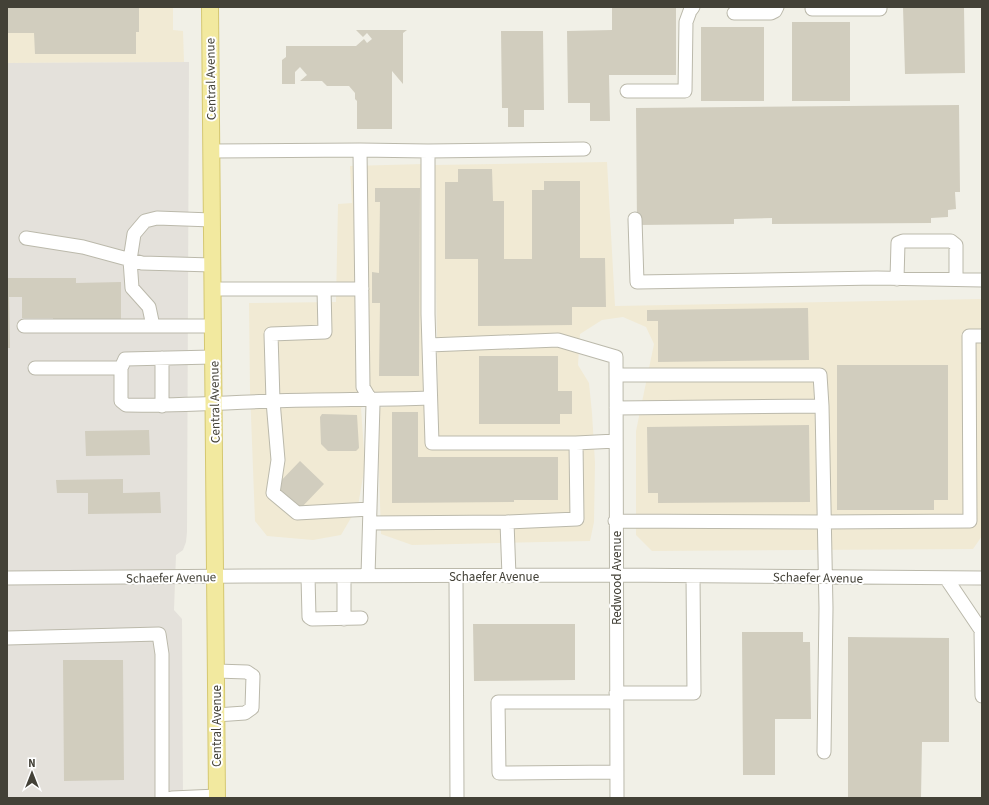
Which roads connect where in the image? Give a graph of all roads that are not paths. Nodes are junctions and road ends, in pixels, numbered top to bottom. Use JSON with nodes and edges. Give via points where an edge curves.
{"nodes":[{"id":1,"x":210,"y":7,"type":"edge"},
{"id":2,"x":694,"y":7,"type":"edge"},
{"id":3,"x":777,"y":7,"type":"edge"},
{"id":4,"x":880,"y":7,"type":"edge"},
{"id":5,"x":812,"y":9,"type":"dead end"},
{"id":6,"x":734,"y":13,"type":"dead end"},
{"id":7,"x":627,"y":91,"type":"dead end"},
{"id":8,"x":584,"y":149,"type":"dead end"},
{"id":9,"x":360,"y":150,"type":"junction"},
{"id":10,"x":211,"y":151,"type":"junction"},
{"id":11,"x":428,"y":151,"type":"junction"},
{"id":12,"x":635,"y":219,"type":"dead end"},
{"id":13,"x":212,"y":220,"type":"junction"},
{"id":14,"x":26,"y":238,"type":"dead end"},
{"id":15,"x":130,"y":260,"type":"junction"},
{"id":16,"x":212,"y":265,"type":"junction"},
{"id":17,"x":897,"y":279,"type":"junction"},
{"id":18,"x":956,"y":279,"type":"junction"},
{"id":19,"x":982,"y":280,"type":"edge"},
{"id":20,"x":324,"y":289,"type":"junction"},
{"id":21,"x":362,"y":289,"type":"junction"},
{"id":22,"x":212,"y":290,"type":"junction"},
{"id":23,"x":24,"y":326,"type":"dead end"},
{"id":24,"x":153,"y":326,"type":"junction"},
{"id":25,"x":213,"y":326,"type":"junction"},
{"id":26,"x":982,"y":336,"type":"edge"},
{"id":27,"x":429,"y":345,"type":"junction"},
{"id":28,"x":162,"y":358,"type":"junction"},
{"id":29,"x":213,"y":358,"type":"junction"},
{"id":30,"x":35,"y":368,"type":"dead end"},
{"id":31,"x":121,"y":368,"type":"junction"},
{"id":32,"x":616,"y":374,"type":"junction"},
{"id":33,"x":430,"y":398,"type":"junction"},
{"id":34,"x":370,"y":400,"type":"junction"},
{"id":35,"x":273,"y":401,"type":"junction"},
{"id":36,"x":214,"y":404,"type":"junction"},
{"id":37,"x":162,"y":406,"type":"junction"},
{"id":38,"x":822,"y":406,"type":"junction"},
{"id":39,"x":616,"y":408,"type":"junction"},
{"id":40,"x":616,"y":441,"type":"junction"},
{"id":41,"x":576,"y":442,"type":"junction"},
{"id":42,"x":370,"y":509,"type":"junction"},
{"id":43,"x":616,"y":521,"type":"junction"},
{"id":44,"x":370,"y":522,"type":"junction"},
{"id":45,"x":507,"y":522,"type":"junction"},
{"id":46,"x":824,"y":522,"type":"junction"},
{"id":47,"x":616,"y":575,"type":"junction"},
{"id":48,"x":215,"y":576,"type":"junction"},
{"id":49,"x":308,"y":576,"type":"junction"},
{"id":50,"x":344,"y":576,"type":"junction"},
{"id":51,"x":368,"y":576,"type":"junction"},
{"id":52,"x":456,"y":576,"type":"junction"},
{"id":53,"x":510,"y":576,"type":"junction"},
{"id":54,"x":693,"y":576,"type":"junction"},
{"id":55,"x":825,"y":577,"type":"junction"},
{"id":56,"x":7,"y":578,"type":"edge"},
{"id":57,"x":946,"y":578,"type":"junction"},
{"id":58,"x":982,"y":578,"type":"edge"},
{"id":59,"x":344,"y":618,"type":"junction"},
{"id":60,"x":361,"y":618,"type":"dead end"},
{"id":61,"x":981,"y":628,"type":"edge"},
{"id":62,"x":7,"y":638,"type":"edge"},
{"id":63,"x":216,"y":671,"type":"junction"},
{"id":64,"x":982,"y":696,"type":"edge"},
{"id":65,"x":616,"y":698,"type":"junction"},
{"id":66,"x":216,"y":715,"type":"junction"},
{"id":67,"x":824,"y":752,"type":"dead end"},
{"id":68,"x":617,"y":772,"type":"junction"},
{"id":69,"x":217,"y":797,"type":"edge"},
{"id":70,"x":162,"y":798,"type":"edge"},
{"id":71,"x":172,"y":798,"type":"edge"},
{"id":72,"x":457,"y":798,"type":"edge"},
{"id":73,"x":617,"y":798,"type":"edge"}],
"edges":[{"from":1,"to":10,"type":"main road","name":"Central Avenue"},
{"from":2,"to":7,"type":"street","via":[[686,22],[685,91]]},
{"from":3,"to":6,"type":"street","via":[[771,13]]},
{"from":4,"to":5,"type":"street"},
{"from":8,"to":11,"type":"street"},
{"from":9,"to":10,"type":"street"},
{"from":9,"to":11,"type":"street"},
{"from":9,"to":21,"type":"street"},
{"from":10,"to":13,"type":"main road","name":"Central Avenue"},
{"from":11,"to":27,"type":"street"},
{"from":12,"to":17,"type":"street","via":[[637,282]]},
{"from":13,"to":15,"type":"street","via":[[157,218],[145,221],[134,234]]},
{"from":13,"to":16,"type":"main road","name":"Central Avenue"},
{"from":14,"to":15,"type":"street","via":[[83,247]]},
{"from":15,"to":16,"type":"street","via":[[142,263]]},
{"from":15,"to":24,"type":"street","via":[[132,288],[149,307]]},
{"from":16,"to":22,"type":"main road","name":"Central Avenue"},
{"from":17,"to":18,"type":"street"},
{"from":17,"to":18,"type":"street","via":[[898,243],[904,240],[951,240],[956,245]]},
{"from":18,"to":19,"type":"street"},
{"from":20,"to":21,"type":"street"},
{"from":20,"to":22,"type":"street"},
{"from":20,"to":35,"type":"street","via":[[325,332],[271,334]]},
{"from":21,"to":34,"type":"street","via":[[363,387]]},
{"from":22,"to":25,"type":"main road","name":"Central Avenue"},
{"from":23,"to":24,"type":"street"},
{"from":24,"to":25,"type":"street"},
{"from":25,"to":29,"type":"main road","name":"Central Avenue"},
{"from":26,"to":46,"type":"street","via":[[969,336],[970,521]]},
{"from":27,"to":32,"type":"street","name":"Redwood Avenue","via":[[558,340],[616,357]]},
{"from":27,"to":33,"type":"street"},
{"from":28,"to":29,"type":"street"},
{"from":28,"to":31,"type":"street","via":[[125,359]]},
{"from":28,"to":37,"type":"street"},
{"from":29,"to":36,"type":"main road","name":"Central Avenue"},
{"from":30,"to":31,"type":"street"},
{"from":31,"to":37,"type":"street","via":[[121,401],[126,405]]},
{"from":32,"to":38,"type":"street","via":[[820,374]]},
{"from":32,"to":39,"type":"street","name":"Redwood Avenue"},
{"from":33,"to":34,"type":"street"},
{"from":33,"to":41,"type":"street","via":[[432,443]]},
{"from":34,"to":35,"type":"street"},
{"from":34,"to":42,"type":"street","via":[[373,404]]},
{"from":35,"to":36,"type":"street"},
{"from":35,"to":42,"type":"street","via":[[278,460],[273,493],[297,513]]},
{"from":36,"to":37,"type":"street"},
{"from":36,"to":48,"type":"main road","name":"Central Avenue"},
{"from":38,"to":39,"type":"street"},
{"from":38,"to":46,"type":"street"},
{"from":39,"to":40,"type":"street","name":"Redwood Avenue"},
{"from":40,"to":41,"type":"street"},
{"from":40,"to":43,"type":"street","name":"Redwood Avenue"},
{"from":41,"to":45,"type":"street","via":[[577,520]]},
{"from":42,"to":44,"type":"street"},
{"from":43,"to":46,"type":"street"},
{"from":43,"to":47,"type":"street","name":"Redwood Avenue"},
{"from":44,"to":45,"type":"street"},
{"from":44,"to":51,"type":"street"},
{"from":45,"to":53,"type":"street"},
{"from":46,"to":55,"type":"street"},
{"from":47,"to":53,"type":"street","name":"Schaefer Avenue"},
{"from":47,"to":54,"type":"street","name":"Schaefer Avenue"},
{"from":47,"to":65,"type":"street","name":"Redwood Avenue"},
{"from":48,"to":49,"type":"street","name":"Schaefer Avenue"},
{"from":48,"to":56,"type":"street","name":"Schaefer Avenue"},
{"from":48,"to":63,"type":"main road","name":"Central Avenue"},
{"from":49,"to":50,"type":"street","name":"Schaefer Avenue"},
{"from":49,"to":59,"type":"street","via":[[309,617]]},
{"from":50,"to":51,"type":"street","name":"Schaefer Avenue"},
{"from":50,"to":59,"type":"street"},
{"from":51,"to":52,"type":"street","name":"Schaefer Avenue"},
{"from":52,"to":53,"type":"street","name":"Schaefer Avenue"},
{"from":52,"to":72,"type":"street"},
{"from":54,"to":55,"type":"street","name":"Schaefer Avenue"},
{"from":54,"to":65,"type":"street","via":[[694,693]]},
{"from":55,"to":57,"type":"street","name":"Schaefer Avenue"},
{"from":55,"to":67,"type":"street"},
{"from":57,"to":58,"type":"street","name":"Schaefer Avenue"},
{"from":57,"to":61,"type":"street"},
{"from":59,"to":60,"type":"street"},
{"from":61,"to":64,"type":"street"},
{"from":62,"to":70,"type":"street","via":[[159,634],[162,654]]},
{"from":63,"to":66,"type":"main road","name":"Central Avenue"},
{"from":63,"to":66,"type":"street","via":[[247,672],[253,676],[252,708],[245,713]]},
{"from":65,"to":68,"type":"street","name":"Redwood Avenue"},
{"from":65,"to":68,"type":"street","via":[[498,702],[499,773]]},
{"from":66,"to":69,"type":"main road","name":"Central Avenue"},
{"from":68,"to":73,"type":"street","name":"Redwood Avenue"},
{"from":69,"to":71,"type":"street"}]}
